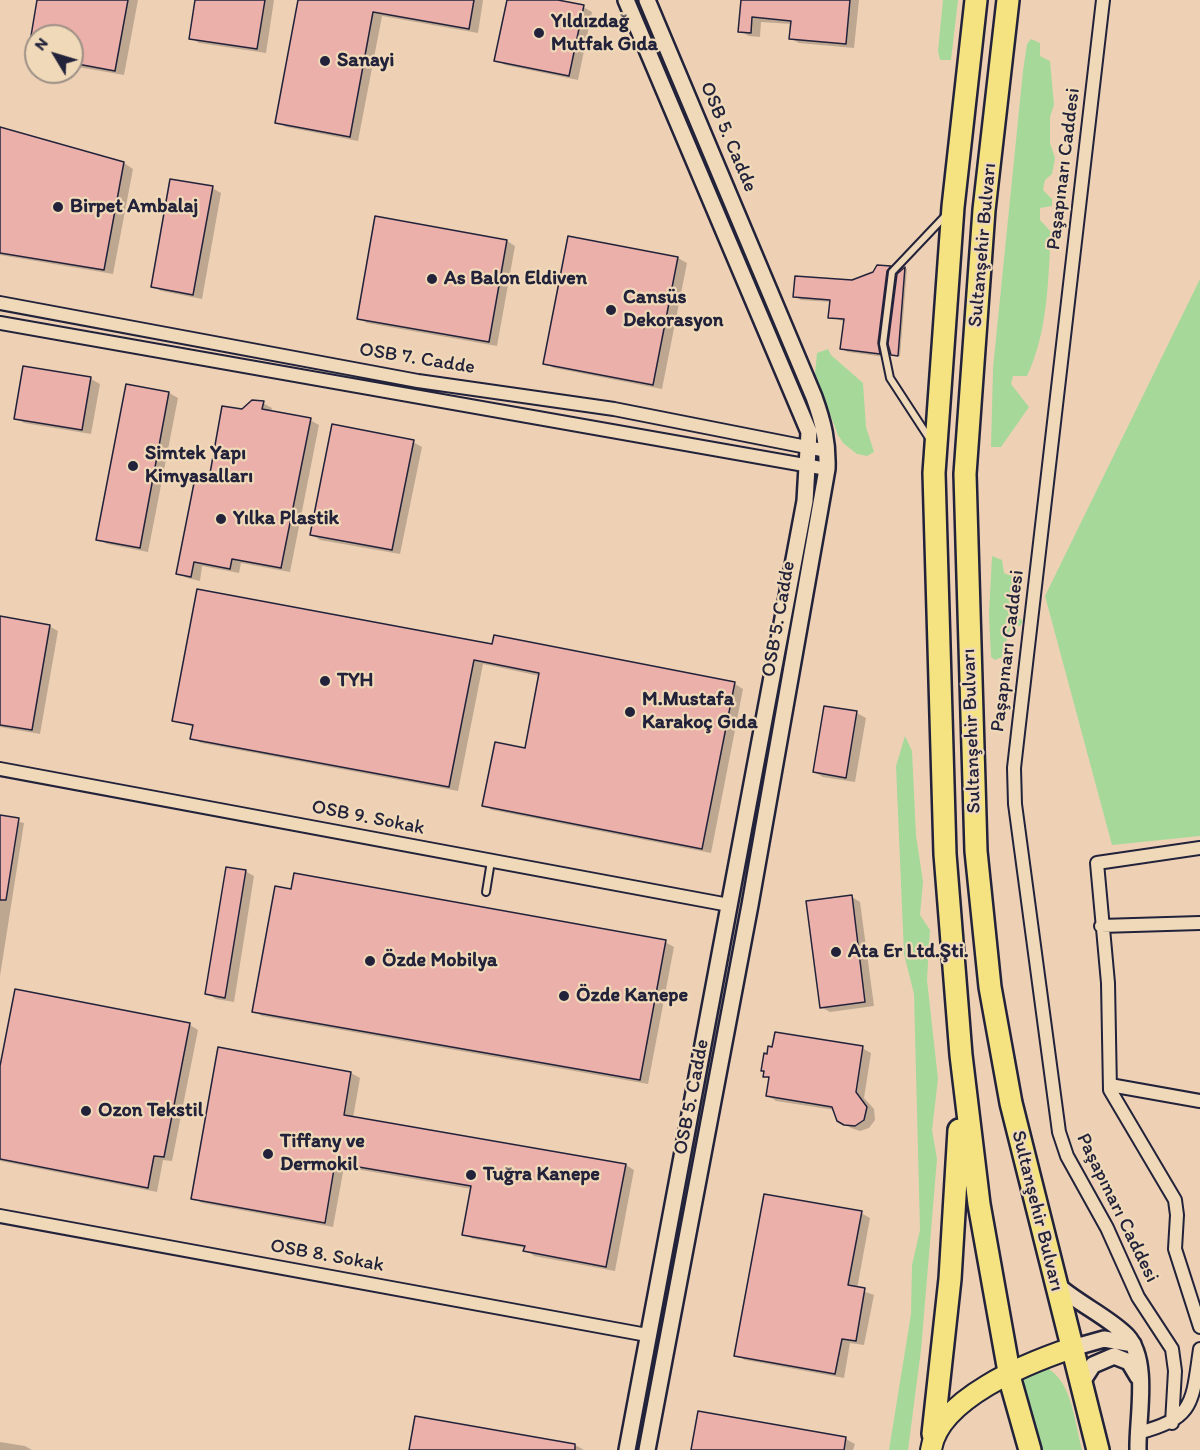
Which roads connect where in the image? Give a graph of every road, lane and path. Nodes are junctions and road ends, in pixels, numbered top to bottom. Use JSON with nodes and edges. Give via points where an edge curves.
{"nodes":[{"id":1,"x":626,"y":0,"type":"edge"},
{"id":2,"x":647,"y":0,"type":"edge"},
{"id":3,"x":976,"y":0,"type":"edge"},
{"id":4,"x":1008,"y":0,"type":"edge"},
{"id":5,"x":1103,"y":0,"type":"edge"},
{"id":6,"x":953,"y":207,"type":"junction"},
{"id":7,"x":0,"y":303,"type":"edge"},
{"id":8,"x":0,"y":323,"type":"edge"},
{"id":9,"x":809,"y":449,"type":"junction"},
{"id":10,"x":936,"y":450,"type":"junction"},
{"id":11,"x":827,"y":451,"type":"junction"},
{"id":12,"x":808,"y":466,"type":"junction"},
{"id":13,"x":827,"y":469,"type":"junction"},
{"id":14,"x":0,"y":769,"type":"edge"},
{"id":15,"x":1200,"y":848,"type":"edge"},
{"id":16,"x":492,"y":861,"type":"junction"},
{"id":17,"x":486,"y":892,"type":"dead end"},
{"id":18,"x":729,"y":905,"type":"junction"},
{"id":19,"x":1200,"y":923,"type":"edge"},
{"id":20,"x":1101,"y":926,"type":"junction"},
{"id":21,"x":961,"y":1054,"type":"junction"},
{"id":22,"x":1110,"y":1085,"type":"junction"},
{"id":23,"x":1200,"y":1101,"type":"edge"},
{"id":24,"x":0,"y":1216,"type":"edge"},
{"id":25,"x":1056,"y":1284,"type":"junction"},
{"id":26,"x":1200,"y":1327,"type":"edge"},
{"id":27,"x":647,"y":1335,"type":"junction"},
{"id":28,"x":1133,"y":1344,"type":"junction"},
{"id":29,"x":1072,"y":1348,"type":"junction"},
{"id":30,"x":1200,"y":1349,"type":"edge"},
{"id":31,"x":1009,"y":1373,"type":"junction"},
{"id":32,"x":1140,"y":1382,"type":"junction"},
{"id":33,"x":1080,"y":1385,"type":"junction"},
{"id":34,"x":1172,"y":1423,"type":"junction"},
{"id":35,"x":1138,"y":1433,"type":"junction"},
{"id":36,"x":932,"y":1442,"type":"edge"},
{"id":37,"x":627,"y":1450,"type":"edge"},
{"id":38,"x":647,"y":1450,"type":"edge"},
{"id":39,"x":1030,"y":1450,"type":"edge"},
{"id":40,"x":1098,"y":1450,"type":"edge"},
{"id":41,"x":1138,"y":1450,"type":"edge"}],
"edges":[{"from":1,"to":9,"type":"street","via":[[806,421]]},
{"from":2,"to":11,"type":"street","name":"OSB 5. Cadde","via":[[814,397],[826,428]]},
{"from":3,"to":6,"type":"highway","name":"Sultanşehir Bulvarı"},
{"from":4,"to":25,"type":"highway","name":"Sultanşehir Bulvarı","via":[[984,210],[965,474],[976,851],[990,987],[1011,1103]]},
{"from":5,"to":34,"type":"street","name":"Paşapınarı Caddesi","via":[[1018,735],[1015,804],[1059,1132],[1067,1156],[1107,1228],[1138,1297],[1172,1348]]},
{"from":6,"to":10,"type":"highway","name":"Sultanşehir Bulvarı"},
{"from":6,"to":10,"type":"lane","via":[[892,272],[883,344],[890,378]]},
{"from":7,"to":9,"type":"street","name":"OSB 7. Cadde","via":[[418,381],[614,409]]},
{"from":8,"to":12,"type":"street","name":"OSB 7. Cadde"},
{"from":9,"to":11,"type":"street","name":"OSB 7. Cadde"},
{"from":9,"to":12,"type":"street"},
{"from":10,"to":21,"type":"highway","name":"Sultanşehir Bulvarı","via":[[945,854]]},
{"from":11,"to":13,"type":"street","name":"OSB 5. Cadde"},
{"from":12,"to":13,"type":"street","name":"OSB 7. Cadde"},
{"from":12,"to":18,"type":"street"},
{"from":13,"to":38,"type":"street","name":"OSB 5. Cadde","via":[[750,906]]},
{"from":14,"to":16,"type":"street","name":"OSB 9. Sokak"},
{"from":15,"to":20,"type":"street","via":[[1097,863]]},
{"from":16,"to":17,"type":"lane"},
{"from":16,"to":18,"type":"street","name":"OSB 9. Sokak"},
{"from":18,"to":27,"type":"street"},
{"from":19,"to":20,"type":"street"},
{"from":20,"to":22,"type":"street","via":[[1108,983]]},
{"from":21,"to":31,"type":"highway","name":"Sultanşehir Bulvarı","via":[[979,1204]]},
{"from":21,"to":36,"type":"highway","via":[[950,1279]]},
{"from":22,"to":23,"type":"street"},
{"from":22,"to":26,"type":"street","via":[[1112,1096],[1175,1200],[1175,1249]]},
{"from":24,"to":27,"type":"street","name":"OSB 8. Sokak"},
{"from":25,"to":28,"type":"street","via":[[1120,1330]]},
{"from":25,"to":29,"type":"highway","name":"Sultanşehir Bulvarı"},
{"from":27,"to":37,"type":"street"},
{"from":28,"to":29,"type":"street","via":[[1104,1339]]},
{"from":28,"to":32,"type":"street"},
{"from":29,"to":31,"type":"main road"},
{"from":29,"to":33,"type":"highway","name":"Sultanşehir Bulvarı"},
{"from":30,"to":34,"type":"street","via":[[1189,1405]]},
{"from":31,"to":36,"type":"main road","via":[[973,1394]]},
{"from":31,"to":39,"type":"highway","name":"Sultanşehir Bulvarı"},
{"from":32,"to":33,"type":"street","via":[[1129,1362],[1114,1356],[1093,1365]]},
{"from":32,"to":35,"type":"street"},
{"from":33,"to":40,"type":"highway","name":"Sultanşehir Bulvarı"},
{"from":34,"to":35,"type":"street"},
{"from":35,"to":41,"type":"street"}]}
